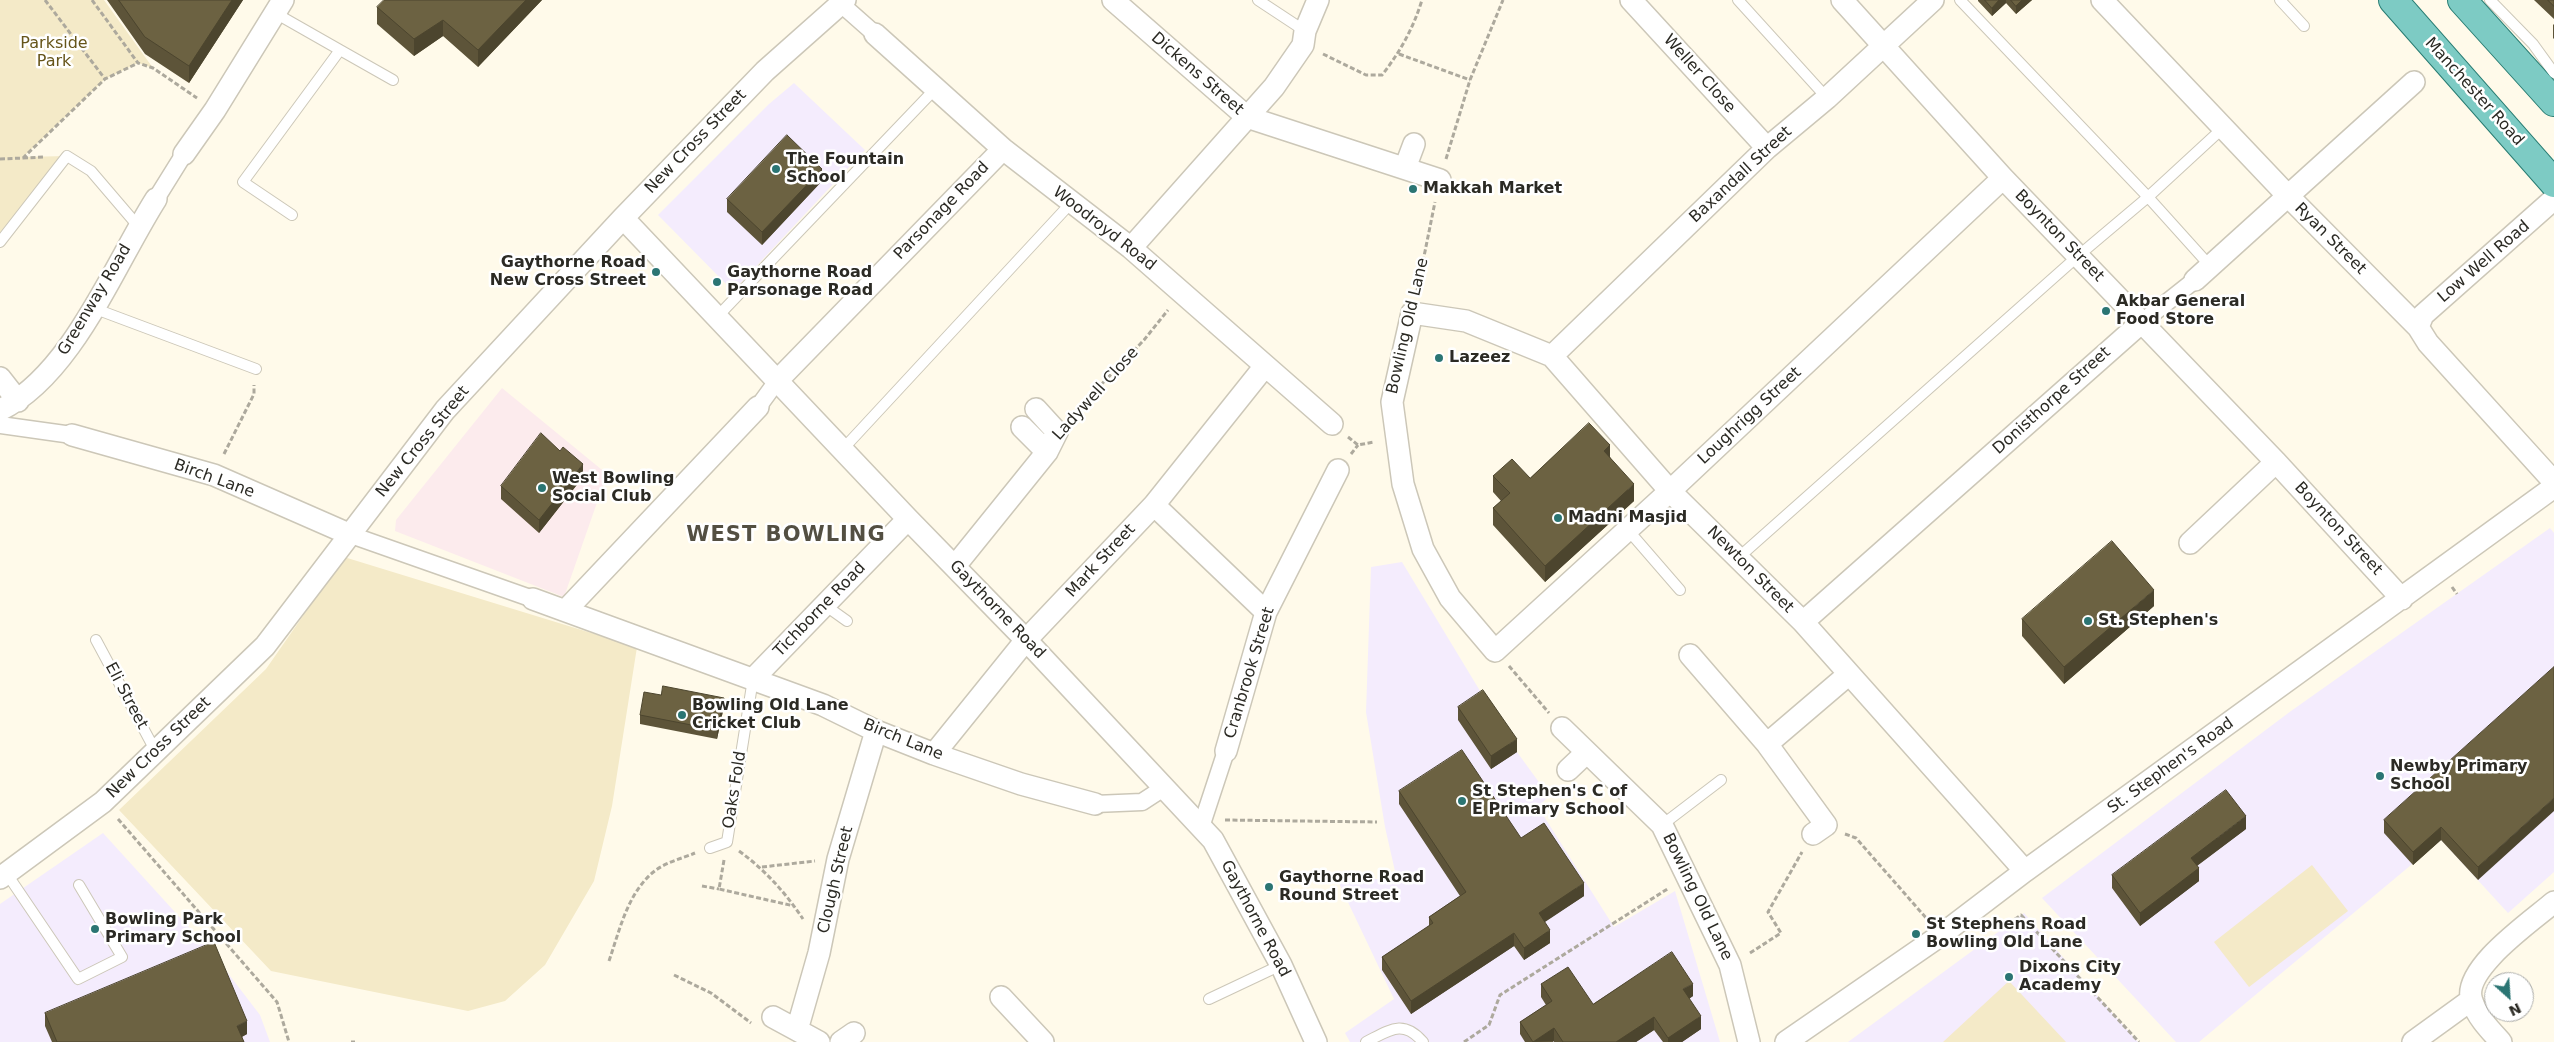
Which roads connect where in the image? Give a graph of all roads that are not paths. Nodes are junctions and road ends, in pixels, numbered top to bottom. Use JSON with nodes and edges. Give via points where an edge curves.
{"nodes":[{"id":1,"x":1113,"y":0,"type":"edge"},
{"id":2,"x":1258,"y":0,"type":"edge"},
{"id":3,"x":1318,"y":0,"type":"edge"},
{"id":4,"x":1631,"y":0,"type":"edge"},
{"id":5,"x":1738,"y":0,"type":"edge"},
{"id":6,"x":1842,"y":0,"type":"edge"},
{"id":7,"x":1933,"y":0,"type":"edge"},
{"id":8,"x":1960,"y":0,"type":"edge"},
{"id":9,"x":2102,"y":0,"type":"edge"},
{"id":10,"x":2280,"y":0,"type":"edge"},
{"id":11,"x":2393,"y":0,"type":"edge"},
{"id":12,"x":2462,"y":0,"type":"edge"},
{"id":13,"x":2490,"y":0,"type":"edge"},
{"id":14,"x":840,"y":1,"type":"edge"},
{"id":15,"x":279,"y":7,"type":"edge"},
{"id":16,"x":2304,"y":26,"type":"dead end"},
{"id":17,"x":875,"y":34,"type":"joint"},
{"id":18,"x":1304,"y":38,"type":"junction"},
{"id":19,"x":1884,"y":47,"type":"junction"},
{"id":20,"x":340,"y":50,"type":"junction"},
{"id":21,"x":2554,"y":73,"type":"edge"},
{"id":22,"x":393,"y":80,"type":"dead end"},
{"id":23,"x":2414,"y":82,"type":"dead end"},
{"id":24,"x":936,"y":88,"type":"junction"},
{"id":25,"x":1827,"y":98,"type":"junction"},
{"id":26,"x":2554,"y":102,"type":"edge"},
{"id":27,"x":1247,"y":117,"type":"junction"},
{"id":28,"x":2224,"y":127,"type":"junction"},
{"id":29,"x":1414,"y":144,"type":"dead end"},
{"id":30,"x":1767,"y":148,"type":"junction"},
{"id":31,"x":1003,"y":149,"type":"junction"},
{"id":32,"x":184,"y":154,"type":"joint"},
{"id":33,"x":1405,"y":168,"type":"junction"},
{"id":34,"x":2003,"y":178,"type":"junction"},
{"id":35,"x":1440,"y":180,"type":"road end"},
{"id":36,"x":2554,"y":183,"type":"edge"},
{"id":37,"x":2148,"y":197,"type":"junction"},
{"id":38,"x":2288,"y":197,"type":"junction"},
{"id":39,"x":156,"y":199,"type":"joint"},
{"id":40,"x":2554,"y":199,"type":"edge"},
{"id":41,"x":1072,"y":203,"type":"junction"},
{"id":42,"x":292,"y":215,"type":"dead end"},
{"id":43,"x":623,"y":218,"type":"junction"},
{"id":44,"x":138,"y":226,"type":"junction"},
{"id":45,"x":0,"y":242,"type":"edge"},
{"id":46,"x":1131,"y":248,"type":"junction"},
{"id":47,"x":2078,"y":256,"type":"junction"},
{"id":48,"x":2203,"y":274,"type":"junction"},
{"id":49,"x":93,"y":308,"type":"junction"},
{"id":50,"x":1412,"y":313,"type":"joint"},
{"id":51,"x":717,"y":317,"type":"junction"},
{"id":52,"x":2142,"y":322,"type":"junction"},
{"id":53,"x":2418,"y":327,"type":"junction"},
{"id":54,"x":1552,"y":356,"type":"junction"},
{"id":55,"x":1265,"y":366,"type":"junction"},
{"id":56,"x":256,"y":370,"type":"road end"},
{"id":57,"x":0,"y":378,"type":"edge"},
{"id":58,"x":777,"y":381,"type":"junction"},
{"id":59,"x":9,"y":406,"type":"edge"},
{"id":60,"x":758,"y":407,"type":"joint"},
{"id":61,"x":1036,"y":409,"type":"dead end"},
{"id":62,"x":1332,"y":424,"type":"road end"},
{"id":63,"x":0,"y":425,"type":"edge"},
{"id":64,"x":1022,"y":427,"type":"dead end"},
{"id":65,"x":72,"y":435,"type":"joint"},
{"id":66,"x":843,"y":449,"type":"junction"},
{"id":67,"x":1047,"y":452,"type":"junction"},
{"id":68,"x":2276,"y":462,"type":"junction"},
{"id":69,"x":1338,"y":470,"type":"dead end"},
{"id":70,"x":2554,"y":482,"type":"edge"},
{"id":71,"x":2554,"y":487,"type":"edge"},
{"id":72,"x":1670,"y":491,"type":"junction"},
{"id":73,"x":1154,"y":505,"type":"junction"},
{"id":74,"x":908,"y":519,"type":"junction"},
{"id":75,"x":1628,"y":530,"type":"junction"},
{"id":76,"x":351,"y":535,"type":"junction"},
{"id":77,"x":2190,"y":543,"type":"dead end"},
{"id":78,"x":1738,"y":558,"type":"junction"},
{"id":79,"x":955,"y":566,"type":"junction"},
{"id":80,"x":1680,"y":590,"type":"dead end"},
{"id":81,"x":533,"y":599,"type":"joint"},
{"id":82,"x":2402,"y":599,"type":"junction"},
{"id":83,"x":826,"y":606,"type":"junction"},
{"id":84,"x":566,"y":610,"type":"junction"},
{"id":85,"x":1266,"y":612,"type":"junction"},
{"id":86,"x":847,"y":621,"type":"dead end"},
{"id":87,"x":1802,"y":622,"type":"junction"},
{"id":88,"x":96,"y":640,"type":"dead end"},
{"id":89,"x":1026,"y":640,"type":"junction"},
{"id":90,"x":1495,"y":651,"type":"joint"},
{"id":91,"x":1690,"y":655,"type":"dead end"},
{"id":92,"x":1849,"y":674,"type":"junction"},
{"id":93,"x":753,"y":679,"type":"junction"},
{"id":94,"x":1562,"y":728,"type":"road end"},
{"id":95,"x":876,"y":731,"type":"junction"},
{"id":96,"x":1767,"y":744,"type":"junction"},
{"id":97,"x":1226,"y":751,"type":"joint"},
{"id":98,"x":156,"y":752,"type":"junction"},
{"id":99,"x":1586,"y":753,"type":"junction"},
{"id":100,"x":934,"y":754,"type":"junction"},
{"id":101,"x":1568,"y":770,"type":"dead end"},
{"id":102,"x":1721,"y":780,"type":"dead end"},
{"id":103,"x":1165,"y":787,"type":"junction"},
{"id":104,"x":1095,"y":804,"type":"joint"},
{"id":105,"x":1202,"y":823,"type":"junction"},
{"id":106,"x":1662,"y":826,"type":"junction"},
{"id":107,"x":1820,"y":830,"type":"road end"},
{"id":108,"x":710,"y":848,"type":"road end"},
{"id":109,"x":2025,"y":871,"type":"junction"},
{"id":110,"x":3,"y":876,"type":"edge"},
{"id":111,"x":79,"y":885,"type":"dead end"},
{"id":112,"x":2554,"y":902,"type":"edge"},
{"id":113,"x":1281,"y":965,"type":"junction"},
{"id":114,"x":1001,"y":997,"type":"dead end"},
{"id":115,"x":1209,"y":999,"type":"dead end"},
{"id":116,"x":2471,"y":1000,"type":"junction"},
{"id":117,"x":765,"y":1022,"type":"road end"},
{"id":118,"x":797,"y":1030,"type":"junction"},
{"id":119,"x":820,"y":1042,"type":"edge"},
{"id":120,"x":1042,"y":1042,"type":"edge"},
{"id":121,"x":1316,"y":1042,"type":"edge"},
{"id":122,"x":1366,"y":1042,"type":"edge"},
{"id":123,"x":1423,"y":1042,"type":"edge"},
{"id":124,"x":1748,"y":1042,"type":"edge"},
{"id":125,"x":1786,"y":1042,"type":"edge"},
{"id":126,"x":2413,"y":1042,"type":"edge"},
{"id":127,"x":2501,"y":1042,"type":"edge"}],
"edges":[{"from":1,"to":27,"type":"street","name":"Dickens Street"},
{"from":2,"to":18,"type":"lane"},
{"from":3,"to":18,"type":"street"},
{"from":4,"to":30,"type":"street","name":"Weller Close"},
{"from":5,"to":25,"type":"lane"},
{"from":6,"to":19,"type":"street","name":"Boynton Street"},
{"from":7,"to":19,"type":"street","name":"Baxandall Street"},
{"from":8,"to":37,"type":"lane"},
{"from":9,"to":28,"type":"street","name":"Ryan Street"},
{"from":10,"to":16,"type":"lane"},
{"from":11,"to":36,"type":"main road","name":"Manchester Road"},
{"from":12,"to":26,"type":"main road"},
{"from":13,"to":21,"type":"lane","via":[[2533,44]]},
{"from":14,"to":17,"type":"street"},
{"from":14,"to":43,"type":"street","name":"New Cross Street","via":[[765,71]]},
{"from":15,"to":20,"type":"lane"},
{"from":15,"to":32,"type":"street"},
{"from":17,"to":24,"type":"street","name":"Woodroyd Road"},
{"from":18,"to":27,"type":"street","via":[[1274,87]]},
{"from":19,"to":25,"type":"street","name":"Baxandall Street"},
{"from":19,"to":34,"type":"street","name":"Boynton Street"},
{"from":20,"to":22,"type":"lane"},
{"from":20,"to":42,"type":"lane","via":[[243,182]]},
{"from":23,"to":38,"type":"street","name":"Donisthorpe Street"},
{"from":24,"to":31,"type":"street","name":"Woodroyd Road"},
{"from":24,"to":51,"type":"lane"},
{"from":25,"to":30,"type":"street","name":"Baxandall Street"},
{"from":27,"to":33,"type":"street","name":"Dickens Street"},
{"from":27,"to":46,"type":"street"},
{"from":28,"to":37,"type":"lane"},
{"from":28,"to":38,"type":"street","name":"Ryan Street"},
{"from":29,"to":33,"type":"street"},
{"from":30,"to":54,"type":"street","name":"Baxandall Street"},
{"from":31,"to":41,"type":"street","name":"Woodroyd Road"},
{"from":31,"to":58,"type":"street","name":"Parsonage Road"},
{"from":32,"to":39,"type":"street"},
{"from":33,"to":35,"type":"street","name":"Dickens Street"},
{"from":34,"to":47,"type":"street","name":"Boynton Street"},
{"from":34,"to":72,"type":"street","name":"Loughrigg Street"},
{"from":37,"to":47,"type":"lane"},
{"from":37,"to":48,"type":"lane"},
{"from":38,"to":48,"type":"street","name":"Donisthorpe Street"},
{"from":38,"to":53,"type":"street","name":"Ryan Street"},
{"from":39,"to":44,"type":"street","name":"Greenway Road"},
{"from":40,"to":53,"type":"street","name":"Low Well Road","via":[[2423,315]]},
{"from":41,"to":46,"type":"street","name":"Woodroyd Road"},
{"from":41,"to":66,"type":"lane"},
{"from":43,"to":51,"type":"street","name":"Gaythorne Road"},
{"from":43,"to":76,"type":"street","name":"New Cross Street","via":[[445,410]]},
{"from":44,"to":45,"type":"lane","via":[[91,171],[67,156]]},
{"from":44,"to":49,"type":"street","name":"Greenway Road"},
{"from":46,"to":55,"type":"street","name":"Woodroyd Road"},
{"from":47,"to":52,"type":"street","name":"Boynton Street"},
{"from":47,"to":78,"type":"lane"},
{"from":48,"to":52,"type":"street","name":"Donisthorpe Street"},
{"from":49,"to":56,"type":"lane"},
{"from":49,"to":59,"type":"street","name":"Greenway Road","via":[[58,362]]},
{"from":50,"to":54,"type":"street","name":"Newton Street","via":[[1466,321]]},
{"from":50,"to":90,"type":"street","name":"Bowling Old Lane","via":[[1392,402],[1403,484],[1423,549],[1450,598]]},
{"from":51,"to":58,"type":"street","name":"Gaythorne Road"},
{"from":52,"to":68,"type":"street","name":"Boynton Street"},
{"from":52,"to":87,"type":"street","name":"Donisthorpe Street"},
{"from":53,"to":70,"type":"street","name":"Ryan Street","via":[[2428,343]]},
{"from":54,"to":72,"type":"street","name":"Newton Street"},
{"from":55,"to":62,"type":"street","name":"Woodroyd Road"},
{"from":55,"to":73,"type":"street","name":"Mark Street"},
{"from":57,"to":59,"type":"street"},
{"from":58,"to":60,"type":"street"},
{"from":58,"to":66,"type":"street","name":"Gaythorne Road"},
{"from":60,"to":84,"type":"street"},
{"from":61,"to":67,"type":"street","name":"Ladywell Close","via":[[1057,432]]},
{"from":63,"to":65,"type":"street"},
{"from":64,"to":67,"type":"street"},
{"from":65,"to":76,"type":"street","name":"Birch Lane","via":[[214,475]]},
{"from":66,"to":74,"type":"street","name":"Gaythorne Road"},
{"from":67,"to":79,"type":"street","name":"Ladywell Close"},
{"from":68,"to":77,"type":"street"},
{"from":68,"to":82,"type":"street","name":"Boynton Street"},
{"from":69,"to":85,"type":"street","name":"Cranbrook Street"},
{"from":71,"to":82,"type":"street","name":"St. Stephen's Road"},
{"from":72,"to":75,"type":"street","name":"Loughrigg Street"},
{"from":72,"to":78,"type":"street","name":"Newton Street"},
{"from":73,"to":85,"type":"street"},
{"from":73,"to":89,"type":"street","name":"Mark Street"},
{"from":74,"to":79,"type":"street","name":"Gaythorne Road"},
{"from":74,"to":83,"type":"street","name":"Tichborne Road"},
{"from":75,"to":80,"type":"lane"},
{"from":75,"to":90,"type":"street","name":"Loughrigg Street"},
{"from":76,"to":81,"type":"street"},
{"from":76,"to":98,"type":"street","name":"New Cross Street","via":[[265,646]]},
{"from":78,"to":87,"type":"street","name":"Newton Street"},
{"from":79,"to":89,"type":"street","name":"Gaythorne Road"},
{"from":81,"to":84,"type":"street","name":"Birch Lane"},
{"from":82,"to":109,"type":"street","name":"St. Stephen's Road"},
{"from":83,"to":86,"type":"lane"},
{"from":83,"to":93,"type":"street","name":"Tichborne Road"},
{"from":84,"to":93,"type":"street","name":"Birch Lane"},
{"from":85,"to":97,"type":"street","name":"Cranbrook Street"},
{"from":87,"to":92,"type":"street","name":"Newton Street"},
{"from":88,"to":98,"type":"lane","name":"Eli Street"},
{"from":89,"to":100,"type":"street","name":"Mark Street"},
{"from":89,"to":103,"type":"street","name":"Gaythorne Road"},
{"from":91,"to":96,"type":"street"},
{"from":92,"to":96,"type":"street"},
{"from":92,"to":109,"type":"street","name":"Newton Street"},
{"from":93,"to":95,"type":"street","name":"Birch Lane","via":[[824,705]]},
{"from":93,"to":108,"type":"lane","name":"Oaks Fold","via":[[727,842]]},
{"from":94,"to":99,"type":"street","name":"Bowling Old Lane"},
{"from":95,"to":100,"type":"street","name":"Birch Lane"},
{"from":95,"to":118,"type":"street","name":"Clough Street","via":[[838,859],[819,953]]},
{"from":96,"to":107,"type":"street"},
{"from":97,"to":105,"type":"street","name":"Cranbrook Street"},
{"from":98,"to":110,"type":"street","name":"New Cross Street","via":[[103,802]]},
{"from":99,"to":101,"type":"street"},
{"from":99,"to":106,"type":"street","name":"Bowling Old Lane"},
{"from":100,"to":104,"type":"street","name":"Birch Lane","via":[[1021,784]]},
{"from":102,"to":106,"type":"lane"},
{"from":103,"to":104,"type":"street","name":"Birch Lane","via":[[1142,802]]},
{"from":103,"to":105,"type":"street","name":"Gaythorne Road"},
{"from":105,"to":113,"type":"street","name":"Gaythorne Road"},
{"from":106,"to":124,"type":"street","name":"Bowling Old Lane","via":[[1730,966]]},
{"from":109,"to":125,"type":"street","name":"St. Stephen's Road","via":[[1941,935]]},
{"from":110,"to":111,"type":"lane","via":[[78,979],[122,957]]},
{"from":112,"to":116,"type":"street","via":[[2482,965],[2471,983]]},
{"from":113,"to":115,"type":"lane"},
{"from":113,"to":121,"type":"street","name":"Gaythorne Road"},
{"from":114,"to":120,"type":"street"},
{"from":116,"to":126,"type":"street"},
{"from":116,"to":127,"type":"street","via":[[2486,1026]]},
{"from":117,"to":118,"type":"street"},
{"from":118,"to":119,"type":"street"},
{"from":122,"to":123,"type":"lane","via":[[1401,1027],[1414,1032]]}]}
